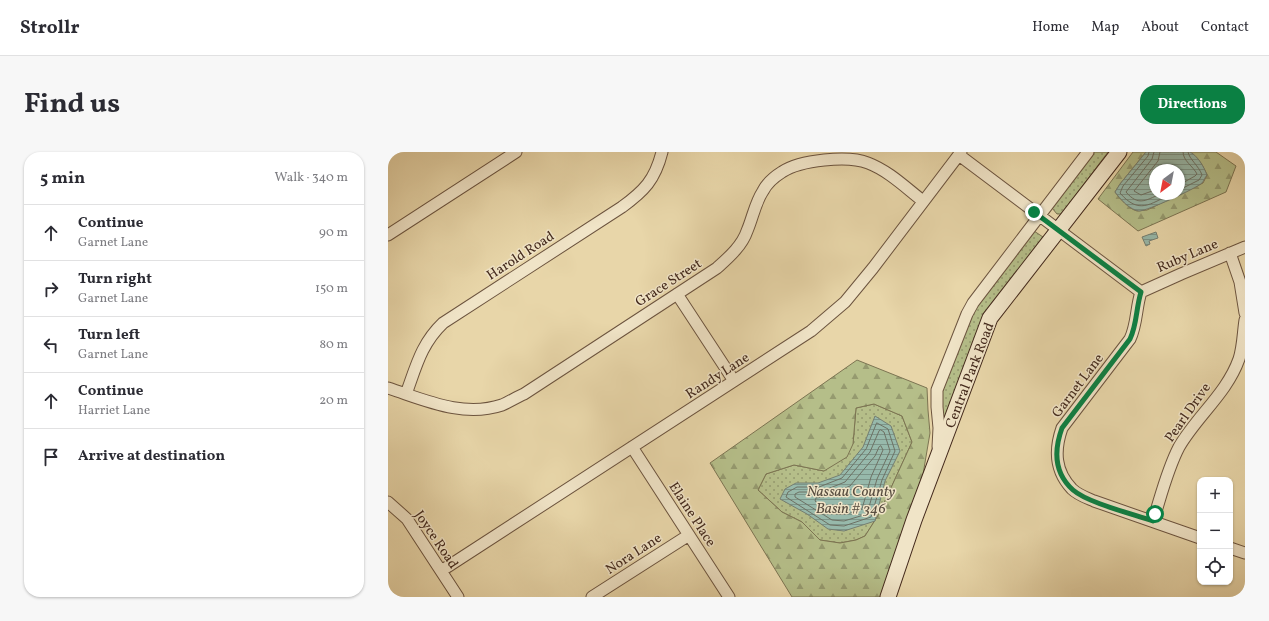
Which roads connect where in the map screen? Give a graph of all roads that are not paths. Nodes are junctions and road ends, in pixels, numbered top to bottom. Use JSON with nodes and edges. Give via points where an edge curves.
{"nodes":[{"id":1,"x":516,"y":152,"type":"edge"},
{"id":2,"x":662,"y":152,"type":"edge"},
{"id":3,"x":1088,"y":152,"type":"edge"},
{"id":4,"x":1119,"y":152,"type":"edge"},
{"id":5,"x":960,"y":153,"type":"edge"},
{"id":6,"x":924,"y":201,"type":"junction"},
{"id":7,"x":1040,"y":216,"type":"junction"},
{"id":8,"x":1058,"y":229,"type":"junction"},
{"id":9,"x":389,"y":233,"type":"edge"},
{"id":10,"x":1245,"y":247,"type":"edge"},
{"id":11,"x":1230,"y":253,"type":"junction"},
{"id":12,"x":1141,"y":292,"type":"junction"},
{"id":13,"x":677,"y":294,"type":"junction"},
{"id":14,"x":1245,"y":313,"type":"edge"},
{"id":15,"x":1245,"y":320,"type":"edge"},
{"id":16,"x":734,"y":381,"type":"junction"},
{"id":17,"x":388,"y":388,"type":"edge"},
{"id":18,"x":406,"y":394,"type":"junction"},
{"id":19,"x":632,"y":447,"type":"junction"},
{"id":20,"x":933,"y":471,"type":"junction"},
{"id":21,"x":388,"y":502,"type":"edge"},
{"id":22,"x":1153,"y":521,"type":"junction"},
{"id":23,"x":689,"y":535,"type":"junction"},
{"id":24,"x":1197,"y":537,"type":"edge"},
{"id":25,"x":1233,"y":549,"type":"edge"},
{"id":26,"x":1245,"y":553,"type":"edge"},
{"id":27,"x":441,"y":571,"type":"junction"},
{"id":28,"x":458,"y":597,"type":"edge"},
{"id":29,"x":592,"y":597,"type":"edge"},
{"id":30,"x":729,"y":597,"type":"edge"},
{"id":31,"x":888,"y":597,"type":"edge"}],
"edges":[{"from":1,"to":9,"type":"street"},
{"from":2,"to":18,"type":"street","name":"Harold Road","via":[[656,172],[640,194],[443,323],[425,344]]},
{"from":3,"to":7,"type":"street","name":"Central Park Road"},
{"from":4,"to":8,"type":"street","name":"Central Park Road"},
{"from":5,"to":6,"type":"street","name":"Randy Lane"},
{"from":5,"to":7,"type":"street"},
{"from":6,"to":13,"type":"street","name":"Grace Street","via":[[891,176],[866,162],[841,158],[794,166],[770,181],[763,190],[747,232],[732,255]]},
{"from":6,"to":16,"type":"street","name":"Randy Lane","via":[[845,302],[811,331]]},
{"from":7,"to":8,"type":"street"},
{"from":7,"to":20,"type":"street","name":"Central Park Road","via":[[966,314],[938,390],[938,445]]},
{"from":8,"to":12,"type":"street"},
{"from":8,"to":20,"type":"street","name":"Central Park Road","via":[[990,318]]},
{"from":10,"to":11,"type":"street","name":"Ruby Lane"},
{"from":11,"to":12,"type":"street","name":"Ruby Lane"},
{"from":11,"to":14,"type":"street","via":[[1240,282]]},
{"from":12,"to":22,"type":"street","name":"Garnet Lane","via":[[1137,303],[1134,332],[1062,428],[1057,442],[1057,456],[1058,468],[1073,490],[1094,501]]},
{"from":13,"to":16,"type":"street"},
{"from":13,"to":18,"type":"street","name":"Grace Street","via":[[524,394],[502,405],[479,410],[460,409]]},
{"from":15,"to":22,"type":"street","name":"Pearl Drive","via":[[1239,358],[1232,374],[1180,446],[1170,466]]},
{"from":16,"to":19,"type":"street","name":"Randy Lane"},
{"from":17,"to":18,"type":"street","name":"Grace Street"},
{"from":19,"to":23,"type":"street","name":"Elaine Place"},
{"from":19,"to":27,"type":"street","name":"Randy Lane"},
{"from":20,"to":31,"type":"street","name":"Central Park Road"},
{"from":21,"to":27,"type":"street","name":"Joyce Road","via":[[407,519]]},
{"from":22,"to":24,"type":"street","name":"Garnet Lane"},
{"from":23,"to":29,"type":"street","name":"Nora Lane"},
{"from":23,"to":30,"type":"street","name":"Elaine Place"},
{"from":25,"to":26,"type":"street"},
{"from":27,"to":28,"type":"street","name":"Joyce Road"}]}
